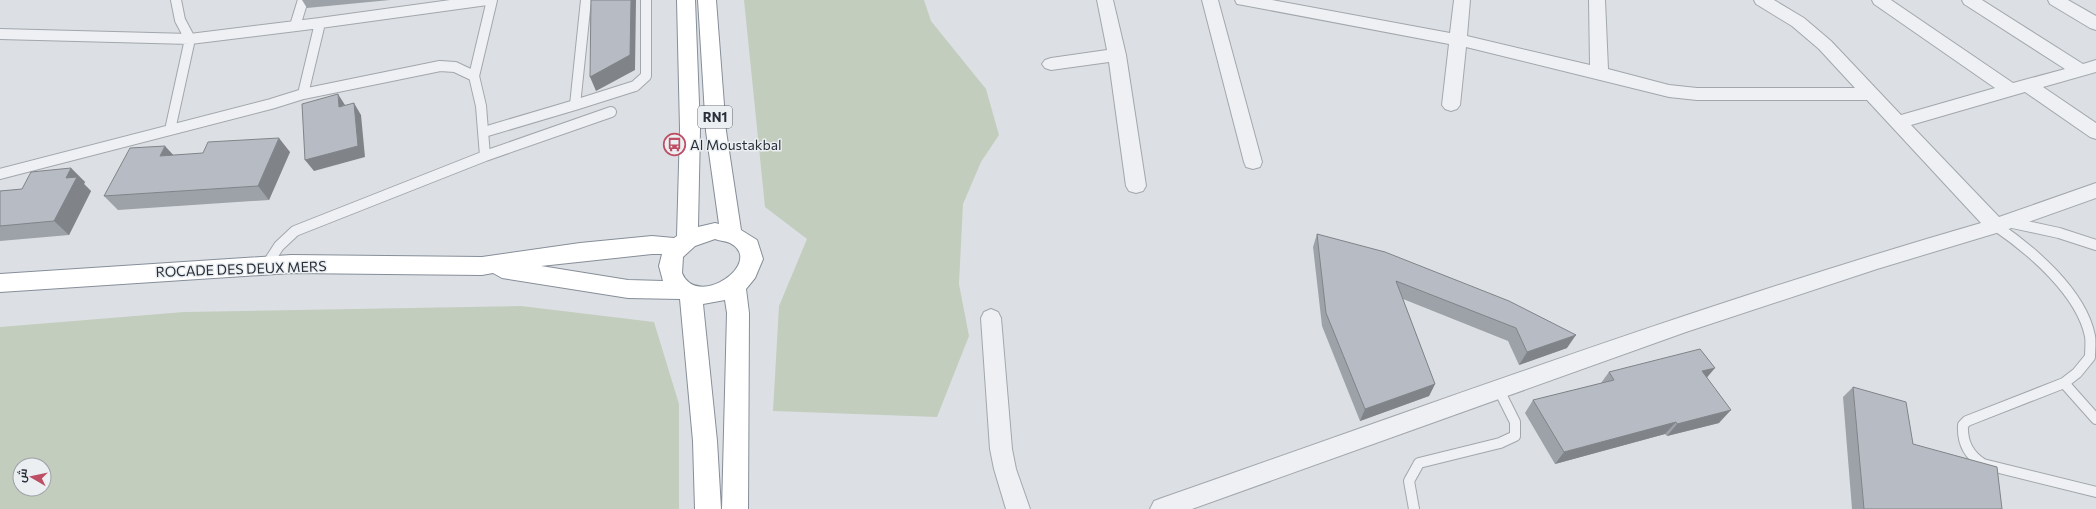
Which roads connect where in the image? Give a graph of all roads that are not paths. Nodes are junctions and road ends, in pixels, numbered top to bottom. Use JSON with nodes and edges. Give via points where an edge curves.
{"nodes":[{"id":1,"x":176,"y":0,"type":"edge"},
{"id":2,"x":303,"y":0,"type":"edge"},
{"id":3,"x":487,"y":0,"type":"edge"},
{"id":4,"x":492,"y":0,"type":"edge"},
{"id":5,"x":586,"y":0,"type":"edge"},
{"id":6,"x":646,"y":0,"type":"edge"},
{"id":7,"x":686,"y":0,"type":"edge"},
{"id":8,"x":707,"y":0,"type":"edge"},
{"id":9,"x":1105,"y":0,"type":"edge"},
{"id":10,"x":1210,"y":0,"type":"edge"},
{"id":11,"x":1243,"y":0,"type":"edge"},
{"id":12,"x":1462,"y":0,"type":"edge"},
{"id":13,"x":1597,"y":0,"type":"edge"},
{"id":14,"x":1762,"y":0,"type":"edge"},
{"id":15,"x":1880,"y":0,"type":"edge"},
{"id":16,"x":1970,"y":0,"type":"edge"},
{"id":17,"x":2056,"y":0,"type":"edge"},
{"id":18,"x":1331,"y":8,"type":"edge"},
{"id":19,"x":320,"y":23,"type":"junction"},
{"id":20,"x":2096,"y":24,"type":"edge"},
{"id":21,"x":295,"y":26,"type":"junction"},
{"id":22,"x":0,"y":34,"type":"edge"},
{"id":23,"x":190,"y":39,"type":"junction"},
{"id":24,"x":1458,"y":40,"type":"junction"},
{"id":25,"x":1117,"y":55,"type":"junction"},
{"id":26,"x":1051,"y":64,"type":"dead end"},
{"id":27,"x":2088,"y":69,"type":"edge"},
{"id":28,"x":1599,"y":74,"type":"junction"},
{"id":29,"x":474,"y":76,"type":"junction"},
{"id":30,"x":2029,"y":86,"type":"junction"},
{"id":31,"x":2012,"y":91,"type":"junction"},
{"id":32,"x":303,"y":94,"type":"junction"},
{"id":33,"x":1872,"y":94,"type":"junction"},
{"id":34,"x":575,"y":105,"type":"junction"},
{"id":35,"x":1451,"y":105,"type":"dead end"},
{"id":36,"x":612,"y":112,"type":"dead end"},
{"id":37,"x":1898,"y":122,"type":"junction"},
{"id":38,"x":170,"y":130,"type":"junction"},
{"id":39,"x":484,"y":132,"type":"junction"},
{"id":40,"x":2096,"y":132,"type":"edge"},
{"id":41,"x":485,"y":156,"type":"junction"},
{"id":42,"x":1253,"y":162,"type":"dead end"},
{"id":43,"x":0,"y":174,"type":"edge"},
{"id":44,"x":1136,"y":186,"type":"dead end"},
{"id":45,"x":2096,"y":190,"type":"edge"},
{"id":46,"x":2001,"y":224,"type":"junction"},
{"id":47,"x":731,"y":233,"type":"junction"},
{"id":48,"x":683,"y":243,"type":"junction"},
{"id":49,"x":2096,"y":245,"type":"edge"},
{"id":50,"x":266,"y":266,"type":"junction"},
{"id":51,"x":482,"y":266,"type":"junction"},
{"id":52,"x":0,"y":283,"type":"edge"},
{"id":53,"x":734,"y":286,"type":"junction"},
{"id":54,"x":687,"y":292,"type":"junction"},
{"id":55,"x":992,"y":318,"type":"dead end"},
{"id":56,"x":2064,"y":383,"type":"junction"},
{"id":57,"x":1499,"y":390,"type":"junction"},
{"id":58,"x":2096,"y":418,"type":"edge"},
{"id":59,"x":2096,"y":492,"type":"edge"},
{"id":60,"x":708,"y":509,"type":"edge"},
{"id":61,"x":735,"y":509,"type":"edge"},
{"id":62,"x":1018,"y":509,"type":"edge"},
{"id":63,"x":1162,"y":509,"type":"edge"},
{"id":64,"x":1414,"y":509,"type":"edge"}],
"edges":[{"from":1,"to":23,"type":"lane","via":[[180,20]]},
{"from":2,"to":21,"type":"lane"},
{"from":3,"to":19,"type":"lane"},
{"from":4,"to":29,"type":"lane"},
{"from":5,"to":34,"type":"lane"},
{"from":6,"to":34,"type":"lane","via":[[646,76],[642,82]]},
{"from":7,"to":48,"type":"highway","number":"RN1","via":[[691,80],[689,182]]},
{"from":8,"to":47,"type":"highway","number":"RN1","via":[[716,131]]},
{"from":9,"to":25,"type":"street"},
{"from":10,"to":42,"type":"street"},
{"from":11,"to":18,"type":"street"},
{"from":12,"to":24,"type":"street"},
{"from":13,"to":28,"type":"street"},
{"from":14,"to":33,"type":"street","via":[[1798,22],[1826,46]]},
{"from":15,"to":31,"type":"street"},
{"from":16,"to":27,"type":"street"},
{"from":17,"to":20,"type":"street"},
{"from":18,"to":24,"type":"street"},
{"from":19,"to":21,"type":"lane"},
{"from":19,"to":32,"type":"lane"},
{"from":21,"to":23,"type":"lane"},
{"from":22,"to":23,"type":"lane"},
{"from":23,"to":38,"type":"lane"},
{"from":24,"to":28,"type":"street"},
{"from":24,"to":35,"type":"street"},
{"from":25,"to":26,"type":"street"},
{"from":25,"to":44,"type":"street"},
{"from":27,"to":30,"type":"street"},
{"from":28,"to":33,"type":"street","via":[[1669,91]]},
{"from":29,"to":32,"type":"lane","via":[[455,67],[440,66]]},
{"from":29,"to":39,"type":"lane"},
{"from":30,"to":31,"type":"street"},
{"from":30,"to":40,"type":"street"},
{"from":31,"to":37,"type":"street"},
{"from":32,"to":38,"type":"lane"},
{"from":33,"to":37,"type":"street"},
{"from":34,"to":39,"type":"lane"},
{"from":36,"to":41,"type":"lane"},
{"from":37,"to":46,"type":"street"},
{"from":38,"to":43,"type":"lane"},
{"from":39,"to":41,"type":"lane"},
{"from":41,"to":50,"type":"lane","via":[[295,232],[279,246]]},
{"from":45,"to":46,"type":"street"},
{"from":46,"to":49,"type":"lane","via":[[2059,233]]},
{"from":46,"to":56,"type":"lane","via":[[2046,267],[2071,295],[2084,316],[2090,333],[2090,357],[2077,373]]},
{"from":46,"to":57,"type":"street","via":[[1876,261],[1682,325]]},
{"from":47,"to":48,"type":"highway","via":[[715,231],[700,234]]},
{"from":47,"to":53,"type":"highway","via":[[744,240],[751,251],[752,260],[749,269]]},
{"from":48,"to":51,"type":"highway","name":"ROCADE DES DEUX MERS","via":[[580,252]]},
{"from":48,"to":54,"type":"highway","number":"RN1","via":[[670,263],[670,272],[672,280]]},
{"from":50,"to":51,"type":"highway","name":"ROCADE DES DEUX MERS"},
{"from":50,"to":52,"type":"highway","name":"ROCADE DES DEUX MERS"},
{"from":51,"to":54,"type":"highway","name":"ROCADE DES DEUX MERS","via":[[628,289]]},
{"from":53,"to":54,"type":"highway","via":[[720,293],[704,296]]},
{"from":53,"to":61,"type":"highway","via":[[738,313]]},
{"from":54,"to":60,"type":"highway","via":[[705,441]]},
{"from":55,"to":62,"type":"street","via":[[1001,449]]},
{"from":56,"to":58,"type":"lane"},
{"from":56,"to":59,"type":"lane","via":[[1963,424],[1966,445],[1974,460],[1982,464]]},
{"from":57,"to":63,"type":"street"},
{"from":57,"to":64,"type":"lane","via":[[1514,422],[1515,436],[1500,443],[1419,463],[1409,481]]}]}
